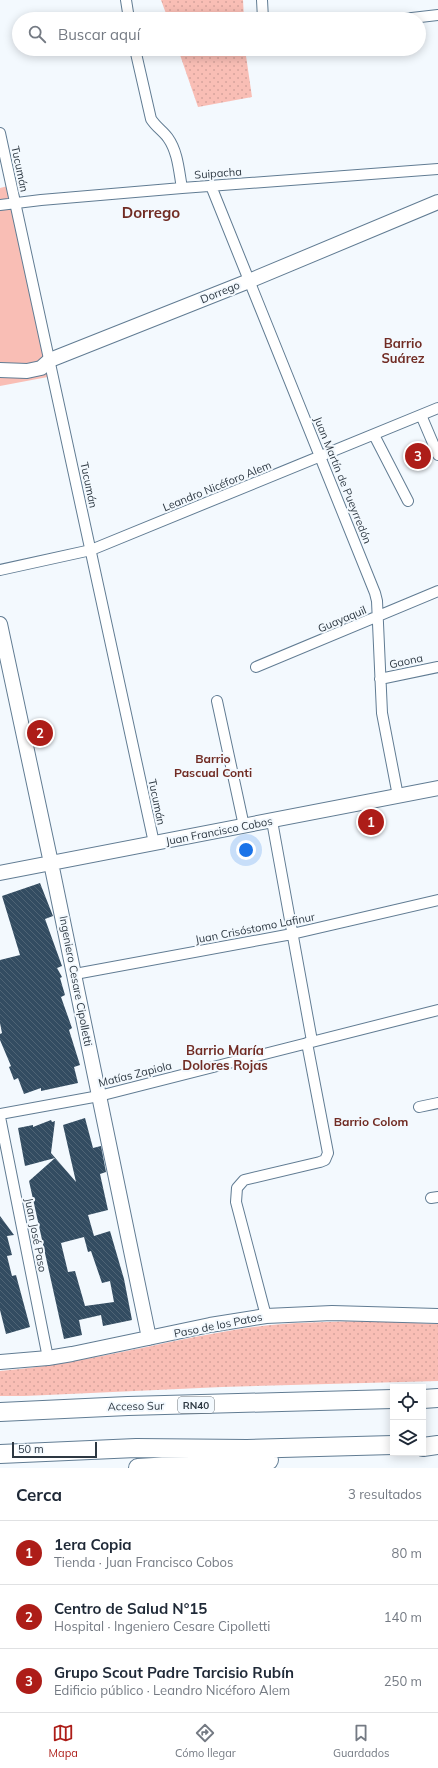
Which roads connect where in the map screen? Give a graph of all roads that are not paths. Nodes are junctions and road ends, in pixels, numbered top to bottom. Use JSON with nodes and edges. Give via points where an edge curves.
{"nodes":[{"id":1,"x":126,"y":0,"type":"edge"},
{"id":2,"x":262,"y":0,"type":"edge"},
{"id":3,"x":128,"y":12,"type":"edge"},
{"id":4,"x":263,"y":12,"type":"edge"},
{"id":5,"x":438,"y":15,"type":"edge"},
{"id":6,"x":426,"y":16,"type":"edge"},
{"id":7,"x":137,"y":56,"type":"edge"},
{"id":8,"x":0,"y":133,"type":"edge"},
{"id":9,"x":438,"y":169,"type":"edge"},
{"id":10,"x":211,"y":186,"type":"junction"},
{"id":11,"x":182,"y":188,"type":"junction"},
{"id":12,"x":15,"y":202,"type":"junction"},
{"id":13,"x":438,"y":202,"type":"edge"},
{"id":14,"x":0,"y":205,"type":"edge"},
{"id":15,"x":249,"y":281,"type":"junction"},
{"id":16,"x":50,"y":360,"type":"junction"},
{"id":17,"x":0,"y":370,"type":"edge"},
{"id":18,"x":438,"y":408,"type":"edge"},
{"id":19,"x":421,"y":415,"type":"junction"},
{"id":20,"x":374,"y":435,"type":"junction"},
{"id":21,"x":438,"y":455,"type":"edge"},
{"id":22,"x":320,"y":457,"type":"junction"},
{"id":23,"x":408,"y":501,"type":"dead end"},
{"id":24,"x":90,"y":550,"type":"junction"},
{"id":25,"x":0,"y":570,"type":"edge"},
{"id":26,"x":438,"y":591,"type":"edge"},
{"id":27,"x":378,"y":617,"type":"junction"},
{"id":28,"x":0,"y":624,"type":"edge"},
{"id":29,"x":438,"y":666,"type":"edge"},
{"id":30,"x":256,"y":668,"type":"dead end"},
{"id":31,"x":380,"y":679,"type":"junction"},
{"id":32,"x":217,"y":700,"type":"dead end"},
{"id":33,"x":438,"y":788,"type":"edge"},
{"id":34,"x":398,"y":796,"type":"junction"},
{"id":35,"x":272,"y":821,"type":"junction"},
{"id":36,"x":244,"y":826,"type":"junction"},
{"id":37,"x":154,"y":843,"type":"junction"},
{"id":38,"x":52,"y":863,"type":"junction"},
{"id":39,"x":0,"y":873,"type":"edge"},
{"id":40,"x":438,"y":900,"type":"edge"},
{"id":41,"x":292,"y":934,"type":"junction"},
{"id":42,"x":75,"y":974,"type":"junction"},
{"id":43,"x":438,"y":1010,"type":"edge"},
{"id":44,"x":309,"y":1042,"type":"junction"},
{"id":45,"x":99,"y":1096,"type":"junction"},
{"id":46,"x":438,"y":1103,"type":"edge"},
{"id":47,"x":419,"y":1106,"type":"dead end"},
{"id":48,"x":0,"y":1115,"type":"edge"},
{"id":49,"x":266,"y":1316,"type":"junction"},
{"id":50,"x":438,"y":1316,"type":"edge"},
{"id":51,"x":149,"y":1338,"type":"junction"},
{"id":52,"x":48,"y":1358,"type":"junction"},
{"id":53,"x":0,"y":1362,"type":"edge"},
{"id":54,"x":438,"y":1398,"type":"edge"},
{"id":55,"x":390,"y":1399,"type":"edge"},
{"id":56,"x":426,"y":1399,"type":"edge"},
{"id":57,"x":1,"y":1411,"type":"edge"},
{"id":58,"x":390,"y":1445,"type":"edge"},
{"id":59,"x":438,"y":1445,"type":"edge"},
{"id":60,"x":426,"y":1446,"type":"edge"},
{"id":61,"x":390,"y":1451,"type":"edge"},
{"id":62,"x":0,"y":1454,"type":"edge"},
{"id":63,"x":138,"y":1468,"type":"edge"}],
"edges":[{"from":1,"to":3,"type":"street"},
{"from":2,"to":4,"type":"street"},
{"from":5,"to":6,"type":"street"},
{"from":7,"to":11,"type":"street","via":[[151,119],[168,138],[175,152]]},
{"from":8,"to":12,"type":"street","name":"Tucumán"},
{"from":9,"to":10,"type":"street","name":"Suipacha"},
{"from":10,"to":11,"type":"street","name":"Suipacha"},
{"from":10,"to":15,"type":"street","name":"Juan Martín de Pueyrredón"},
{"from":11,"to":12,"type":"street","name":"Suipacha"},
{"from":12,"to":14,"type":"street","name":"Suipacha"},
{"from":12,"to":16,"type":"street","name":"Tucumán"},
{"from":13,"to":15,"type":"street","name":"Dorrego"},
{"from":15,"to":16,"type":"street","name":"Dorrego"},
{"from":15,"to":22,"type":"street","name":"Juan Martín de Pueyrredón"},
{"from":16,"to":17,"type":"street","name":"Dorrego","via":[[41,368],[27,371]]},
{"from":16,"to":24,"type":"street","name":"Tucumán"},
{"from":18,"to":19,"type":"street","name":"Leandro Nicéforo Alem"},
{"from":19,"to":20,"type":"street","name":"Leandro Nicéforo Alem"},
{"from":19,"to":21,"type":"street"},
{"from":20,"to":22,"type":"street","name":"Leandro Nicéforo Alem"},
{"from":20,"to":23,"type":"street"},
{"from":22,"to":24,"type":"street","name":"Leandro Nicéforo Alem"},
{"from":22,"to":27,"type":"street","name":"Juan Martín de Pueyrredón","via":[[372,585]]},
{"from":24,"to":25,"type":"street","name":"Leandro Nicéforo Alem"},
{"from":24,"to":37,"type":"street","name":"Tucumán"},
{"from":26,"to":27,"type":"street","name":"Guayaquil"},
{"from":27,"to":30,"type":"street","name":"Guayaquil"},
{"from":27,"to":31,"type":"street","name":"Juan Martín de Pueyrredón"},
{"from":28,"to":38,"type":"street","name":"Ingeniero Cesare Cipolletti"},
{"from":29,"to":31,"type":"street","name":"Gaona"},
{"from":31,"to":34,"type":"street","name":"Juan Martín de Pueyrredón","via":[[382,712]]},
{"from":32,"to":36,"type":"street"},
{"from":33,"to":34,"type":"street","name":"Juan Francisco Cobos"},
{"from":34,"to":35,"type":"street","name":"Juan Francisco Cobos"},
{"from":35,"to":36,"type":"street","name":"Juan Francisco Cobos"},
{"from":35,"to":41,"type":"street"},
{"from":36,"to":37,"type":"street","name":"Juan Francisco Cobos"},
{"from":37,"to":38,"type":"street","name":"Juan Francisco Cobos"},
{"from":38,"to":39,"type":"street","name":"Juan Francisco Cobos"},
{"from":38,"to":42,"type":"street","name":"Ingeniero Cesare Cipolletti"},
{"from":40,"to":41,"type":"street","name":"Juan Crisóstomo Lafinur"},
{"from":41,"to":42,"type":"street","name":"Juan Crisóstomo Lafinur"},
{"from":41,"to":44,"type":"street"},
{"from":42,"to":45,"type":"street","name":"Ingeniero Cesare Cipolletti"},
{"from":43,"to":44,"type":"street","name":"Matías Zapiola"},
{"from":44,"to":45,"type":"street","name":"Matías Zapiola"},
{"from":44,"to":49,"type":"street","via":[[328,1153],[320,1162],[244,1180],[237,1188],[236,1202]]},
{"from":45,"to":48,"type":"street","name":"Matías Zapiola"},
{"from":45,"to":51,"type":"street","name":"Ingeniero Cesare Cipolletti"},
{"from":46,"to":47,"type":"street"},
{"from":48,"to":52,"type":"street","name":"Juan José Paso"},
{"from":49,"to":50,"type":"street","name":"Paso de los Patos","via":[[332,1313]]},
{"from":49,"to":51,"type":"street","name":"Paso de los Patos"},
{"from":51,"to":52,"type":"street","name":"Paso de los Patos"},
{"from":52,"to":53,"type":"street","name":"Paso de los Patos"},
{"from":54,"to":56,"type":"highway"},
{"from":55,"to":57,"type":"highway","name":"Acceso Sur","number":"RN40"},
{"from":58,"to":62,"type":"highway","via":[[247,1449],[136,1448]]},
{"from":59,"to":60,"type":"highway"},
{"from":61,"to":63,"type":"highway"}]}
